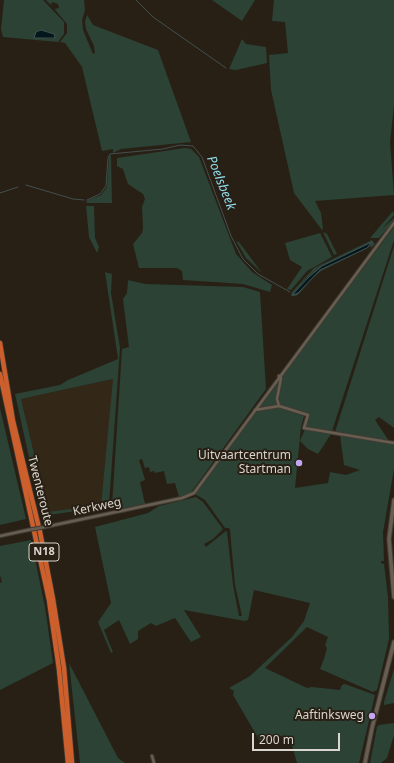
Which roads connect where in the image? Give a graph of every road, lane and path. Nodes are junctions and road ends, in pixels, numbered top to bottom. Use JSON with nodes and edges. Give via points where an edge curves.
{"nodes":[{"id":1,"x":394,"y":223,"type":"edge"},
{"id":2,"x":0,"y":343,"type":"edge"},
{"id":3,"x":0,"y":374,"type":"edge"},
{"id":4,"x":279,"y":376,"type":"junction"},
{"id":5,"x":279,"y":406,"type":"junction"},
{"id":6,"x":254,"y":410,"type":"junction"},
{"id":7,"x":394,"y":443,"type":"edge"},
{"id":8,"x":394,"y":500,"type":"edge"},
{"id":9,"x":0,"y":536,"type":"edge"},
{"id":10,"x":394,"y":597,"type":"edge"},
{"id":11,"x":394,"y":642,"type":"edge"},
{"id":12,"x":152,"y":756,"type":"dead end"},
{"id":13,"x":68,"y":763,"type":"edge"},
{"id":14,"x":72,"y":763,"type":"edge"},
{"id":15,"x":154,"y":763,"type":"edge"},
{"id":16,"x":365,"y":763,"type":"edge"}],
"edges":[{"from":1,"to":4,"type":"street"},
{"from":2,"to":14,"type":"highway","name":"Twenteroute","number":"N18","via":[[13,421],[40,532],[53,599],[64,668]]},
{"from":3,"to":13,"type":"highway","name":"Twenteroute","number":"N18","via":[[49,600]]},
{"from":4,"to":5,"type":"street"},
{"from":4,"to":6,"type":"street"},
{"from":5,"to":6,"type":"street"},
{"from":5,"to":7,"type":"street","via":[[308,415],[304,428]]},
{"from":6,"to":9,"type":"street","name":"Kerkweg","bridge":true,"via":[[192,494]]},
{"from":8,"to":10,"type":"main road","via":[[388,539]]},
{"from":11,"to":16,"type":"main road"},
{"from":12,"to":15,"type":"street"}]}
